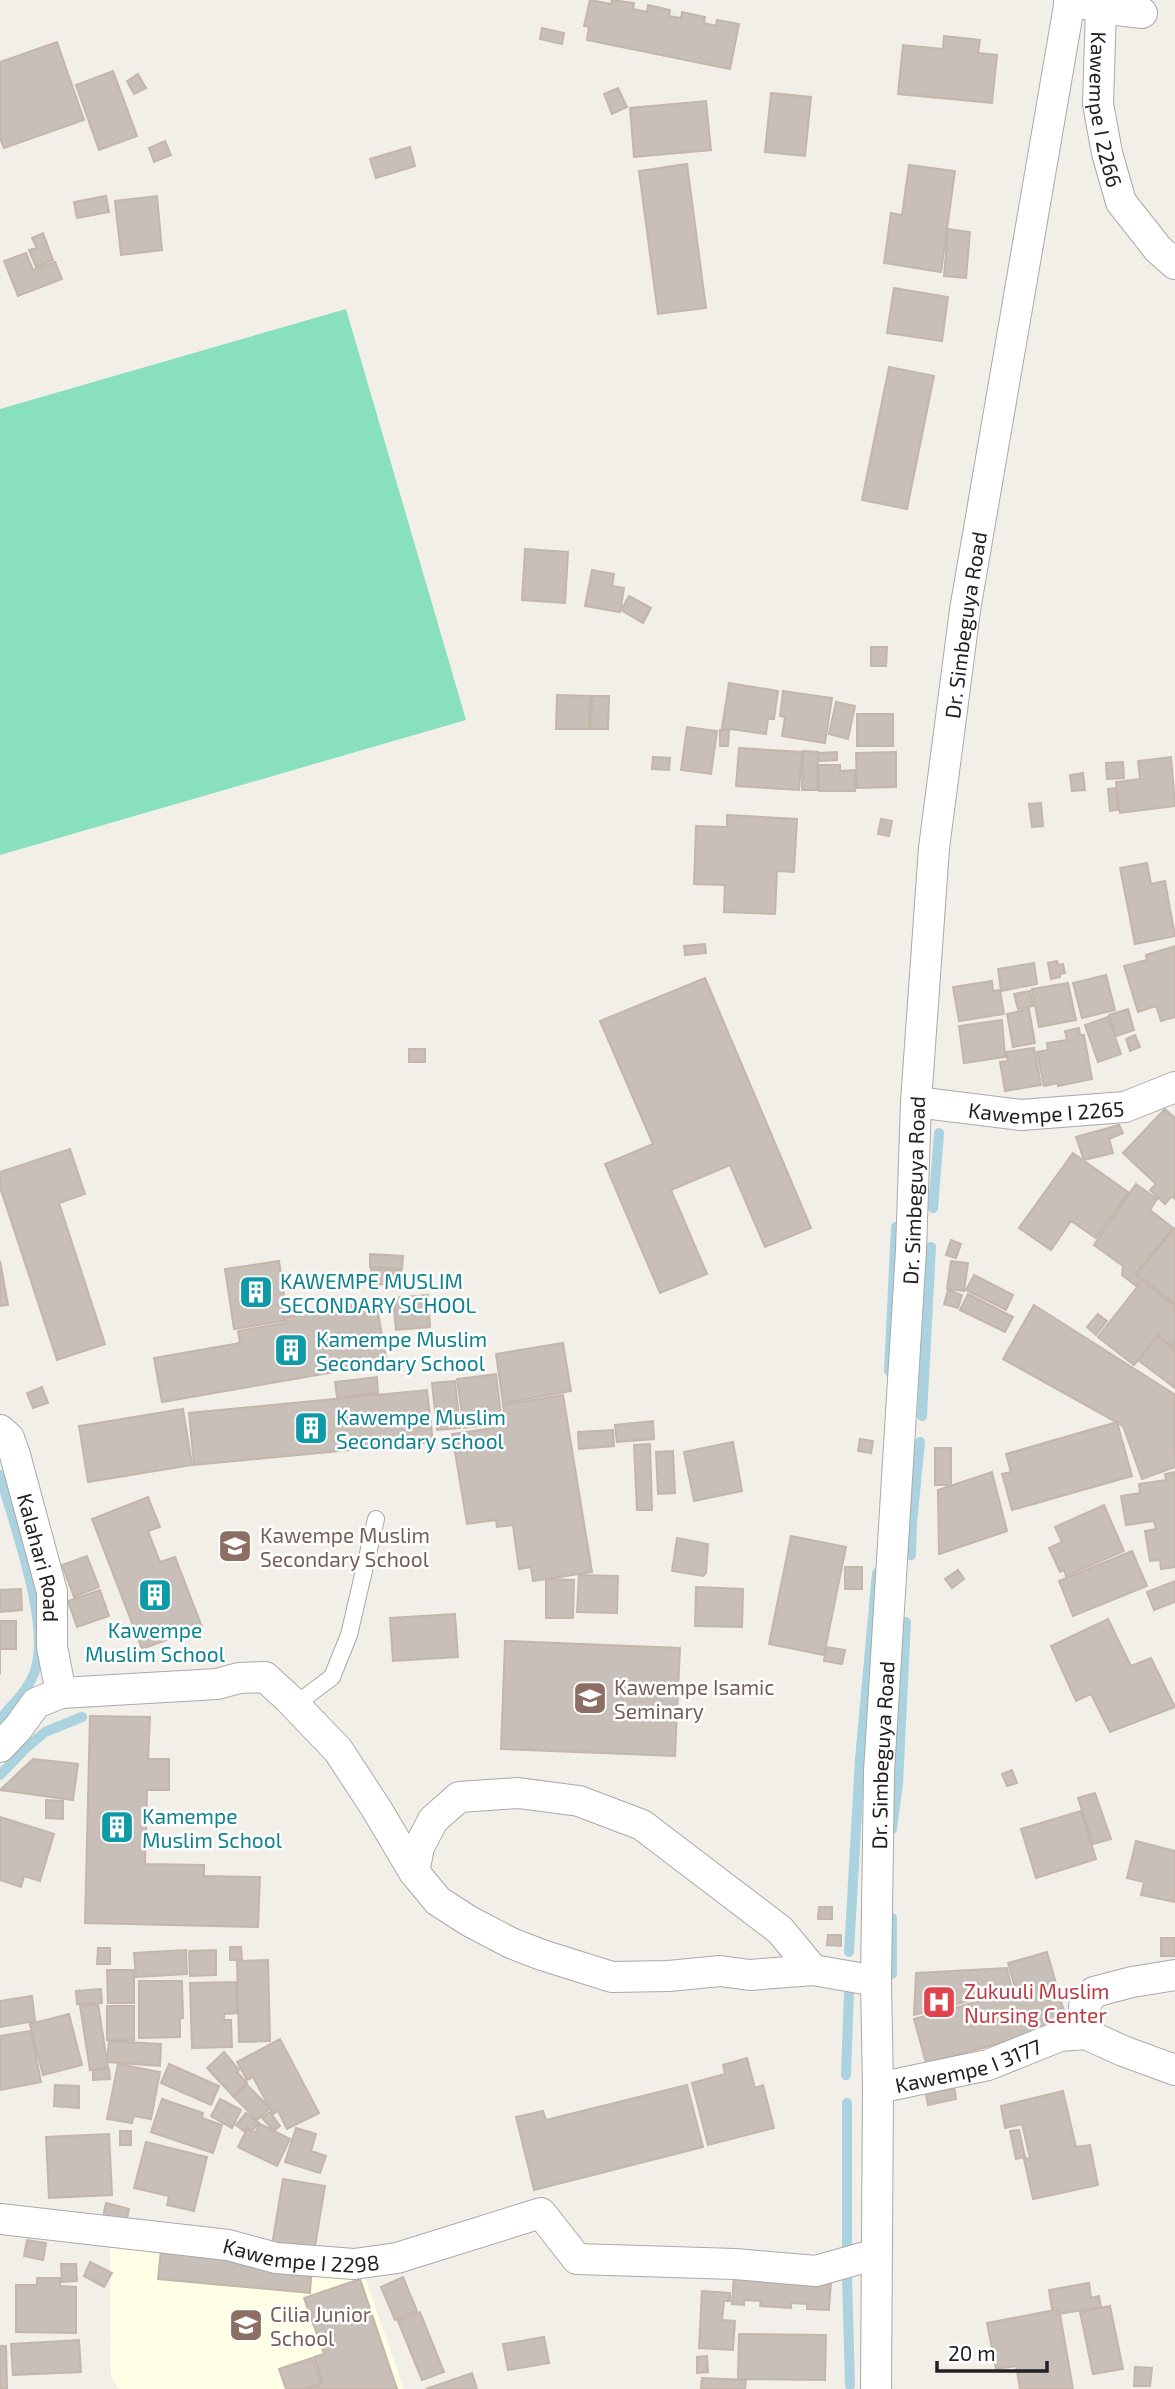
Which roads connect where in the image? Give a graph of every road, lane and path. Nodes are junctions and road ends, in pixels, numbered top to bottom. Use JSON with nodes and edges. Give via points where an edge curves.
{"nodes":[{"id":1,"x":1070,"y":0,"type":"edge"},
{"id":2,"x":1101,"y":8,"type":"junction"},
{"id":3,"x":1142,"y":13,"type":"dead end"},
{"id":4,"x":1175,"y":264,"type":"edge"},
{"id":5,"x":1175,"y":1087,"type":"edge"},
{"id":6,"x":916,"y":1102,"type":"junction"},
{"id":7,"x":0,"y":1430,"type":"edge"},
{"id":8,"x":376,"y":1519,"type":"dead end"},
{"id":9,"x":61,"y":1693,"type":"junction"},
{"id":10,"x":295,"y":1705,"type":"junction"},
{"id":11,"x":0,"y":1747,"type":"edge"},
{"id":12,"x":414,"y":1872,"type":"junction"},
{"id":13,"x":813,"y":1970,"type":"junction"},
{"id":14,"x":1175,"y":1975,"type":"edge"},
{"id":15,"x":876,"y":1981,"type":"junction"},
{"id":16,"x":1086,"y":2034,"type":"junction"},
{"id":17,"x":1175,"y":2070,"type":"edge"},
{"id":18,"x":878,"y":2088,"type":"junction"},
{"id":19,"x":0,"y":2219,"type":"edge"},
{"id":20,"x":876,"y":2254,"type":"junction"},
{"id":21,"x":876,"y":2389,"type":"edge"}],
"edges":[{"from":1,"to":2,"type":"street","name":"Kawempe I 2266"},
{"from":1,"to":6,"type":"street","name":"Dr. Simbeguya Road","via":[[965,610],[934,848]]},
{"from":2,"to":3,"type":"street"},
{"from":2,"to":4,"type":"street","name":"Kawempe I 2266","via":[[1098,104],[1121,202]]},
{"from":5,"to":6,"type":"street","name":"Kawempe I 2265","via":[[1125,1107],[1021,1115]]},
{"from":6,"to":15,"type":"street","name":"Dr. Simbeguya Road","via":[[879,1772]]},
{"from":7,"to":9,"type":"street","name":"Kalahari Road","via":[[9,1438],[15,1455],[52,1592],[52,1647]]},
{"from":8,"to":10,"type":"lane","via":[[349,1635],[332,1676]]},
{"from":9,"to":10,"type":"street","via":[[264,1677]]},
{"from":9,"to":11,"type":"street","via":[[36,1703]]},
{"from":10,"to":12,"type":"street","via":[[338,1750]]},
{"from":12,"to":13,"type":"street","via":[[438,1901],[469,1921],[542,1955],[612,1976]]},
{"from":12,"to":13,"type":"street","via":[[419,1847],[433,1820],[460,1797],[518,1793],[579,1801],[642,1825],[780,1930]]},
{"from":13,"to":15,"type":"street"},
{"from":14,"to":16,"type":"street","via":[[1094,1992],[1084,2006]]},
{"from":15,"to":18,"type":"street","name":"Dr. Simbeguya Road"},
{"from":16,"to":17,"type":"street"},
{"from":16,"to":18,"type":"street","name":"Kawempe I 3177","via":[[1060,2036],[988,2064]]},
{"from":18,"to":20,"type":"street","name":"Dr. Simbeguya Road"},
{"from":19,"to":20,"type":"street","name":"Kawempe I 2298","via":[[228,2245],[275,2258],[354,2264],[397,2258],[541,2213],[578,2259],[816,2271]]},
{"from":20,"to":21,"type":"street","name":"Dr. Simbeguya Road"}]}
